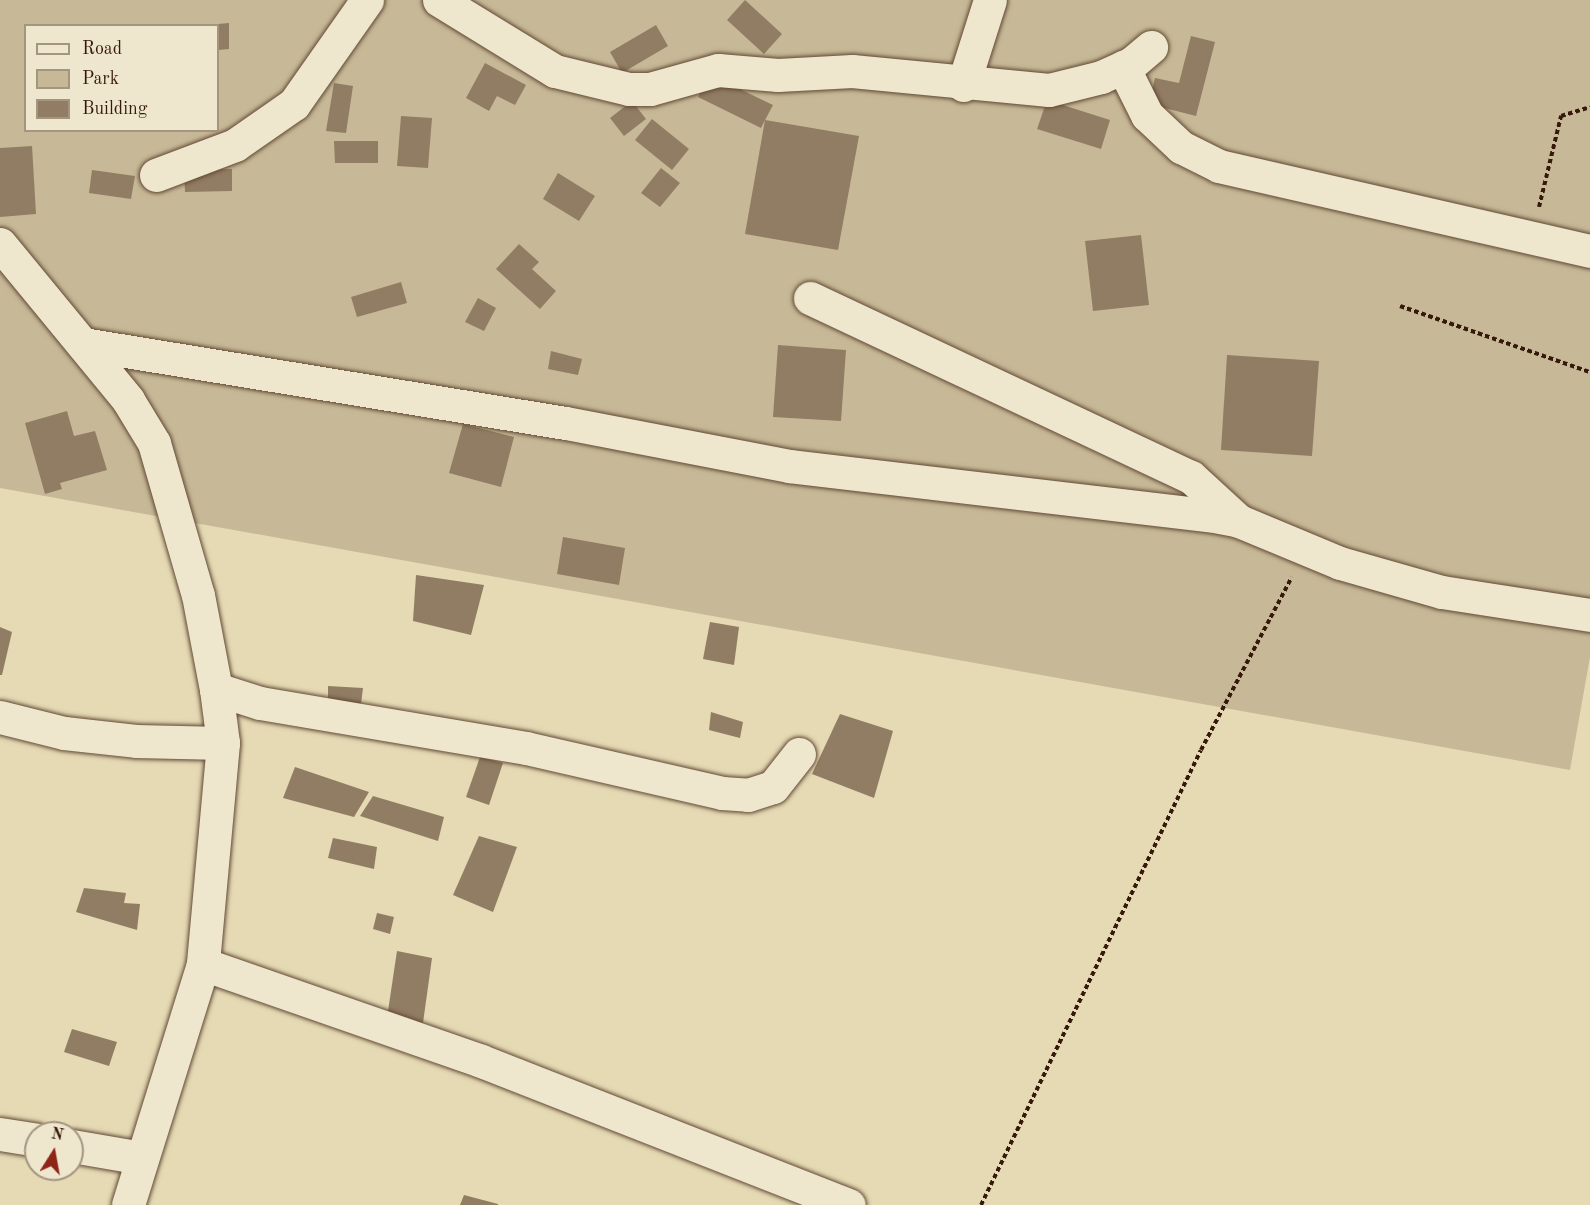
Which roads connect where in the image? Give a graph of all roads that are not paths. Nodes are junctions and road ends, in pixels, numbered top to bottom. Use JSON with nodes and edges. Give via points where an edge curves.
{"nodes":[{"id":1,"x":367,"y":0,"type":"edge"},
{"id":2,"x":439,"y":0,"type":"edge"},
{"id":3,"x":990,"y":0,"type":"edge"},
{"id":4,"x":1151,"y":47,"type":"dead end"},
{"id":5,"x":1123,"y":67,"type":"junction"},
{"id":6,"x":963,"y":85,"type":"junction"},
{"id":7,"x":156,"y":175,"type":"dead end"},
{"id":8,"x":0,"y":244,"type":"edge"},
{"id":9,"x":1590,"y":251,"type":"edge"},
{"id":10,"x":810,"y":298,"type":"dead end"},
{"id":11,"x":84,"y":344,"type":"junction"},
{"id":12,"x":1239,"y":521,"type":"junction"},
{"id":13,"x":1590,"y":615,"type":"edge"},
{"id":14,"x":216,"y":689,"type":"junction"},
{"id":15,"x":0,"y":717,"type":"edge"},
{"id":16,"x":223,"y":743,"type":"junction"},
{"id":17,"x":799,"y":754,"type":"dead end"},
{"id":18,"x":203,"y":964,"type":"junction"},
{"id":19,"x":0,"y":1134,"type":"edge"},
{"id":20,"x":24,"y":1138,"type":"edge"},
{"id":21,"x":84,"y":1148,"type":"edge"},
{"id":22,"x":142,"y":1158,"type":"junction"},
{"id":23,"x":128,"y":1205,"type":"edge"},
{"id":24,"x":849,"y":1205,"type":"edge"}],
"edges":[{"from":1,"to":7,"type":"street","via":[[294,104],[235,145]]},
{"from":2,"to":6,"type":"street","via":[[555,71],[629,89],[650,89],[718,70],[778,75],[852,71]]},
{"from":3,"to":6,"type":"street"},
{"from":4,"to":5,"type":"street"},
{"from":5,"to":6,"type":"street","via":[[1049,90]]},
{"from":5,"to":9,"type":"street","via":[[1147,115],[1181,147],[1219,166]]},
{"from":8,"to":11,"type":"street"},
{"from":10,"to":12,"type":"street","via":[[1191,477]]},
{"from":11,"to":12,"type":"street","via":[[543,419],[789,466]]},
{"from":11,"to":14,"type":"street","via":[[154,442],[198,595]]},
{"from":12,"to":13,"type":"street","via":[[1307,549],[1442,592]]},
{"from":14,"to":16,"type":"street"},
{"from":14,"to":17,"type":"street","via":[[260,703],[526,748],[722,793],[748,795],[773,787]]},
{"from":15,"to":16,"type":"street","via":[[64,733],[136,741]]},
{"from":16,"to":18,"type":"street"},
{"from":18,"to":22,"type":"street"},
{"from":18,"to":24,"type":"street","via":[[447,1048]]},
{"from":19,"to":20,"type":"street"},
{"from":21,"to":22,"type":"street"},
{"from":22,"to":23,"type":"street"}]}
